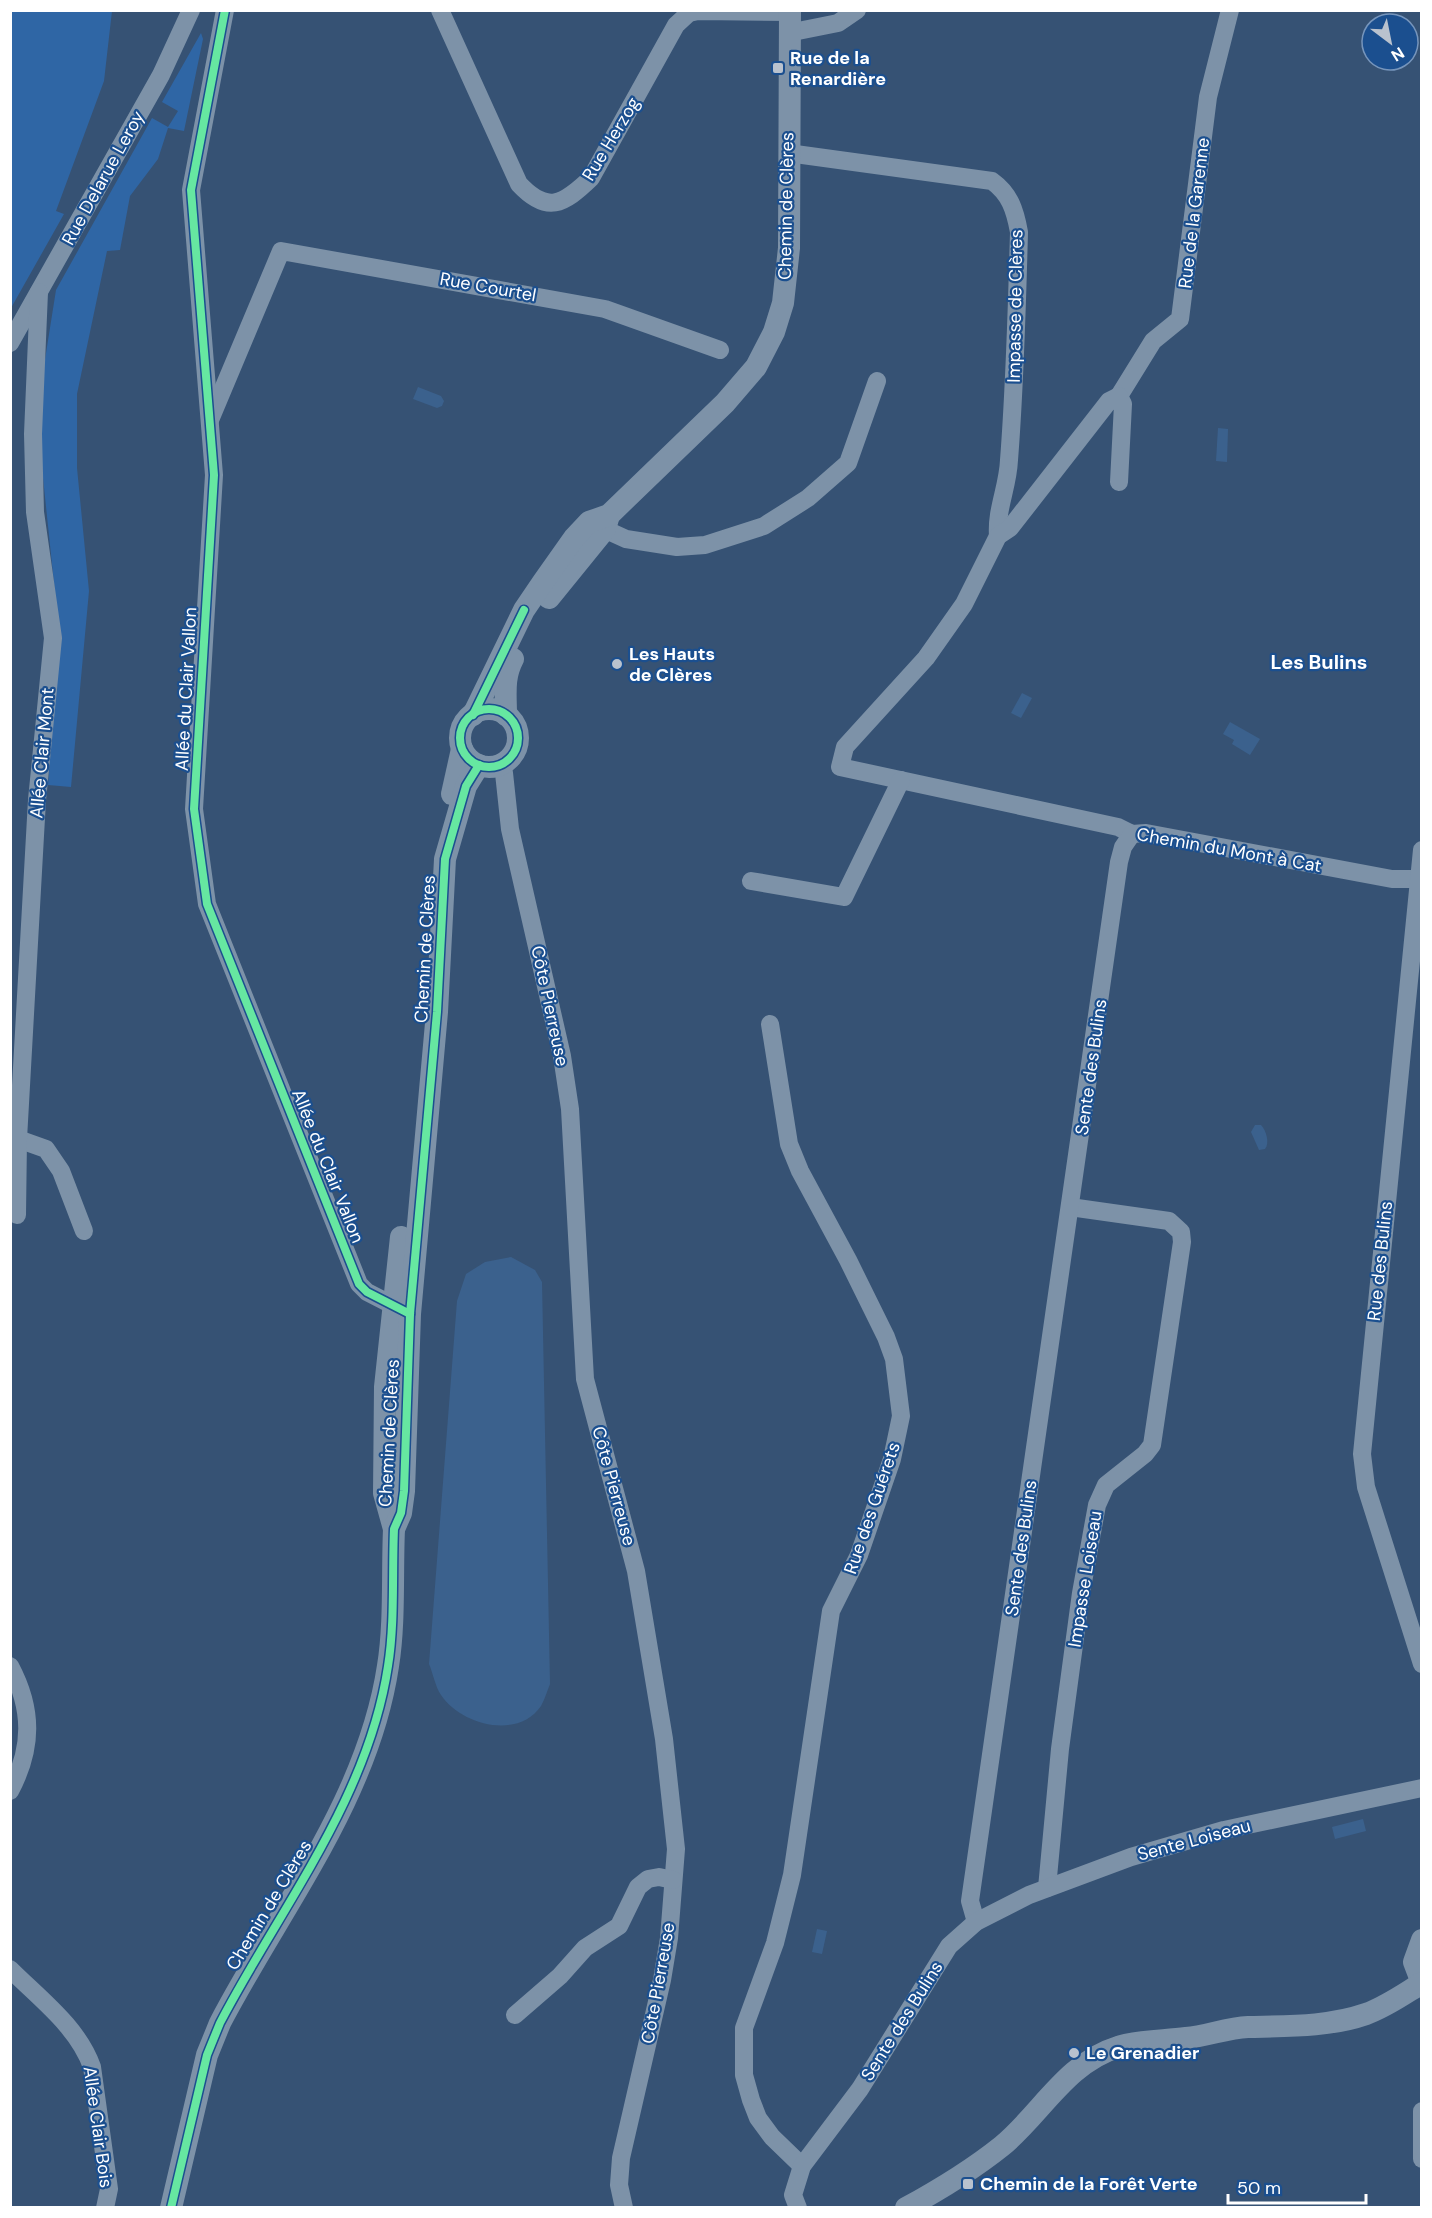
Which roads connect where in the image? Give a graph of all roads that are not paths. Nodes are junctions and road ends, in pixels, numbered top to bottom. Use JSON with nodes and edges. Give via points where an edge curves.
{"nodes":[{"id":1,"x":191,"y":10,"type":"edge"},
{"id":2,"x":225,"y":10,"type":"edge"},
{"id":3,"x":440,"y":10,"type":"edge"},
{"id":4,"x":857,"y":10,"type":"edge"},
{"id":5,"x":1230,"y":10,"type":"edge"},
{"id":6,"x":686,"y":12,"type":"edge"},
{"id":7,"x":789,"y":19,"type":"edge"},
{"id":8,"x":788,"y":153,"type":"junction"},
{"id":9,"x":39,"y":292,"type":"junction"},
{"id":10,"x":10,"y":343,"type":"edge"},
{"id":11,"x":720,"y":350,"type":"dead end"},
{"id":12,"x":877,"y":381,"type":"dead end"},
{"id":13,"x":1119,"y":396,"type":"junction"},
{"id":14,"x":210,"y":421,"type":"junction"},
{"id":15,"x":1119,"y":482,"type":"dead end"},
{"id":16,"x":601,"y":522,"type":"junction"},
{"id":17,"x":998,"y":536,"type":"junction"},
{"id":18,"x":473,"y":715,"type":"junction"},
{"id":19,"x":506,"y":715,"type":"junction"},
{"id":20,"x":462,"y":749,"type":"junction"},
{"id":21,"x":489,"y":765,"type":"junction"},
{"id":22,"x":840,"y":767,"type":"joint"},
{"id":23,"x":901,"y":780,"type":"junction"},
{"id":24,"x":1132,"y":834,"type":"junction"},
{"id":25,"x":1422,"y":850,"type":"edge"},
{"id":26,"x":1418,"y":879,"type":"junction"},
{"id":27,"x":751,"y":881,"type":"dead end"},
{"id":28,"x":770,"y":1024,"type":"dead end"},
{"id":29,"x":18,"y":1139,"type":"junction"},
{"id":30,"x":1070,"y":1208,"type":"junction"},
{"id":31,"x":17,"y":1215,"type":"dead end"},
{"id":32,"x":84,"y":1231,"type":"dead end"},
{"id":33,"x":402,"y":1310,"type":"junction"},
{"id":34,"x":1422,"y":1664,"type":"edge"},
{"id":35,"x":10,"y":1666,"type":"edge"},
{"id":36,"x":1422,"y":1788,"type":"edge"},
{"id":37,"x":10,"y":1791,"type":"edge"},
{"id":38,"x":672,"y":1880,"type":"junction"},
{"id":39,"x":1047,"y":1888,"type":"junction"},
{"id":40,"x":976,"y":1922,"type":"junction"},
{"id":41,"x":1422,"y":1940,"type":"edge"},
{"id":42,"x":10,"y":1969,"type":"edge"},
{"id":43,"x":1422,"y":1983,"type":"edge"},
{"id":44,"x":515,"y":2015,"type":"dead end"},
{"id":45,"x":1422,"y":2111,"type":"edge"},
{"id":46,"x":1422,"y":2159,"type":"edge"},
{"id":47,"x":802,"y":2166,"type":"junction"},
{"id":48,"x":105,"y":2208,"type":"edge"},
{"id":49,"x":171,"y":2208,"type":"edge"},
{"id":50,"x":624,"y":2208,"type":"edge"},
{"id":51,"x":798,"y":2208,"type":"edge"},
{"id":52,"x":906,"y":2208,"type":"edge"}],
"edges":[{"from":1,"to":9,"type":"street","name":"Rue Delarue Leroy","via":[[161,75]]},
{"from":2,"to":14,"type":"street","name":"Allée du Clair Vallon","via":[[191,190]]},
{"from":3,"to":6,"type":"street","name":"Rue Herzog","via":[[519,184],[543,204],[558,202],[577,192],[591,178]]},
{"from":4,"to":7,"type":"street","via":[[838,23]]},
{"from":5,"to":13,"type":"street","name":"Rue de la Garenne","via":[[1208,97],[1180,319],[1153,341]]},
{"from":6,"to":7,"type":"street","name":"Rue Herzog"},
{"from":7,"to":8,"type":"street","name":"Chemin de Clères"},
{"from":8,"to":16,"type":"street","name":"Chemin de Clères","via":[[789,248],[783,303],[774,332],[756,367],[725,403]]},
{"from":8,"to":17,"type":"street","name":"Impasse de Clères","via":[[992,181],[1005,190],[1019,232],[1009,468],[997,517]]},
{"from":9,"to":10,"type":"street","name":"Rue Delarue Leroy"},
{"from":9,"to":29,"type":"street","name":"Allée Clair Mont","via":[[33,434],[35,512],[53,638],[37,800]]},
{"from":11,"to":14,"type":"street","name":"Rue Courtel","via":[[605,309],[281,251]]},
{"from":12,"to":16,"type":"street","via":[[848,463],[808,498],[764,526],[705,545],[677,547],[626,539]]},
{"from":13,"to":15,"type":"street","via":[[1123,405]]},
{"from":13,"to":17,"type":"street","name":"Impasse de Clères","via":[[1109,401],[1010,528]]},
{"from":14,"to":33,"type":"street","name":"Allée du Clair Vallon","via":[[214,475],[194,809],[207,904],[359,1284]]},
{"from":16,"to":18,"type":"street","name":"Chemin de Clères","via":[[574,538],[524,610]]},
{"from":16,"to":19,"type":"street","name":"Chemin de Clères","via":[[523,638],[506,672]]},
{"from":17,"to":22,"type":"street","name":"Impasse de Clères","via":[[964,604],[926,658],[845,747]]},
{"from":18,"to":19,"type":"street","via":[[489,709]]},
{"from":18,"to":20,"type":"street","via":[[460,734]]},
{"from":19,"to":21,"type":"street","via":[[517,732],[518,742],[508,760]]},
{"from":20,"to":21,"type":"street","via":[[467,757]]},
{"from":20,"to":33,"type":"street","name":"Chemin de Clères","via":[[435,858]]},
{"from":21,"to":33,"type":"street","name":"Chemin de Clères","via":[[466,786],[445,859],[437,1012]]},
{"from":21,"to":38,"type":"street","name":"Côte Pierreuse","via":[[504,773],[510,829],[562,1056],[570,1109],[585,1379],[636,1571],[657,1688],[676,1849]]},
{"from":22,"to":23,"type":"street","name":"Chemin du Mont à Cat"},
{"from":23,"to":24,"type":"street","name":"Chemin du Mont à Cat","via":[[1118,827]]},
{"from":23,"to":27,"type":"street","via":[[844,897]]},
{"from":24,"to":26,"type":"street","name":"Chemin du Mont à Cat","via":[[1146,833],[1392,879]]},
{"from":24,"to":30,"type":"street","name":"Sente des Bulins","via":[[1119,862]]},
{"from":25,"to":26,"type":"street","name":"Rue des Bulins"},
{"from":26,"to":34,"type":"street","name":"Rue des Bulins","via":[[1362,1454],[1366,1487]]},
{"from":28,"to":47,"type":"street","name":"Rue des Guérets","via":[[789,1144],[886,1337],[894,1359],[901,1416],[892,1459],[859,1555],[831,1611],[792,1875],[775,1943],[744,2028],[744,2075],[754,2109],[772,2137]]},
{"from":29,"to":31,"type":"street","name":"Allée Clair Mont"},
{"from":29,"to":32,"type":"street","via":[[46,1149],[61,1171]]},
{"from":30,"to":39,"type":"street","name":"Impasse Loiseau","via":[[1169,1221],[1181,1232],[1182,1242],[1152,1445],[1106,1485],[1097,1505],[1060,1749]]},
{"from":30,"to":40,"type":"street","name":"Sente des Bulins","via":[[970,1901]]},
{"from":33,"to":49,"type":"street","name":"Chemin de Clères","via":[[385,1388],[384,1492],[394,1529],[388,1665],[376,1720],[330,1831],[220,2023],[207,2055]]},
{"from":35,"to":37,"type":"street","via":[[30,1721],[22,1769]]},
{"from":36,"to":39,"type":"street","name":"Sente Loiseau","via":[[1224,1830],[1131,1857]]},
{"from":38,"to":44,"type":"street","via":[[648,1879],[638,1887],[619,1926],[585,1948]]},
{"from":38,"to":50,"type":"street","name":"Côte Pierreuse","via":[[662,1980],[621,2158],[619,2185]]},
{"from":39,"to":40,"type":"street","name":"Sente Loiseau"},
{"from":40,"to":47,"type":"street","name":"Sente des Bulins","via":[[949,1946],[860,2089]]},
{"from":41,"to":43,"type":"street","via":[[1414,1962]]},
{"from":42,"to":48,"type":"street","name":"Allée Clair Bois","via":[[86,2050],[92,2067],[109,2189]]},
{"from":43,"to":52,"type":"street","via":[[1379,2009],[1357,2017],[1218,2031],[1119,2047],[1096,2056],[1059,2086],[1001,2147]]},
{"from":45,"to":46,"type":"street"},
{"from":47,"to":51,"type":"street","name":"Sente des Bulins","via":[[793,2195]]}]}
